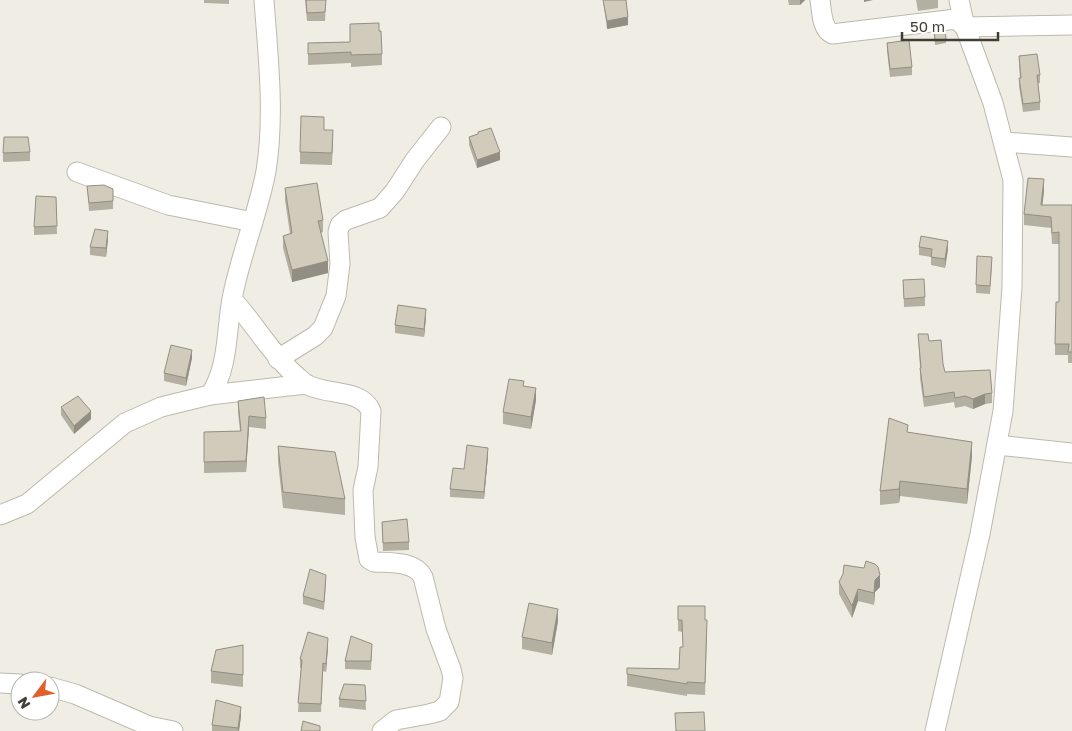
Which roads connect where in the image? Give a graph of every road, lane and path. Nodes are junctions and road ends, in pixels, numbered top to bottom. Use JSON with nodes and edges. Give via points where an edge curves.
{"nodes":[{"id":1,"x":264,"y":0,"type":"edge"},
{"id":2,"x":820,"y":0,"type":"edge"},
{"id":3,"x":959,"y":0,"type":"edge"},
{"id":4,"x":1072,"y":25,"type":"edge"},
{"id":5,"x":965,"y":28,"type":"junction"},
{"id":6,"x":441,"y":126,"type":"dead end"},
{"id":7,"x":1004,"y":142,"type":"junction"},
{"id":8,"x":1072,"y":147,"type":"edge"},
{"id":9,"x":77,"y":172,"type":"dead end"},
{"id":10,"x":253,"y":222,"type":"junction"},
{"id":11,"x":232,"y":299,"type":"junction"},
{"id":12,"x":278,"y":359,"type":"junction"},
{"id":13,"x":306,"y":384,"type":"junction"},
{"id":14,"x":210,"y":395,"type":"junction"},
{"id":15,"x":997,"y":445,"type":"junction"},
{"id":16,"x":1072,"y":453,"type":"edge"},
{"id":17,"x":0,"y":515,"type":"edge"},
{"id":18,"x":60,"y":690,"type":"edge"},
{"id":19,"x":173,"y":731,"type":"edge"},
{"id":20,"x":382,"y":731,"type":"edge"},
{"id":21,"x":934,"y":731,"type":"edge"}],
"edges":[{"from":1,"to":10,"type":"street","via":[[271,134],[266,172]]},
{"from":2,"to":5,"type":"street","via":[[825,27],[832,34],[947,19],[956,19]]},
{"from":3,"to":5,"type":"street"},
{"from":4,"to":5,"type":"street"},
{"from":5,"to":7,"type":"street"},
{"from":6,"to":12,"type":"street","via":[[380,208],[340,225],[336,296],[322,328],[315,336]]},
{"from":7,"to":8,"type":"street"},
{"from":7,"to":15,"type":"street","via":[[1013,180],[1012,288],[1003,411]]},
{"from":9,"to":10,"type":"street","via":[[168,205]]},
{"from":10,"to":11,"type":"street"},
{"from":11,"to":12,"type":"street"},
{"from":11,"to":14,"type":"street","via":[[228,343],[216,386]]},
{"from":12,"to":13,"type":"street"},
{"from":13,"to":14,"type":"street"},
{"from":13,"to":20,"type":"street","via":[[368,403],[371,411],[368,467],[363,490],[369,559],[420,570],[453,678],[449,702],[440,710],[396,720]]},
{"from":14,"to":17,"type":"street","via":[[161,407],[125,423],[27,504]]},
{"from":15,"to":16,"type":"street"},
{"from":15,"to":21,"type":"street","via":[[980,534]]},
{"from":18,"to":19,"type":"street","via":[[149,726]]}]}
